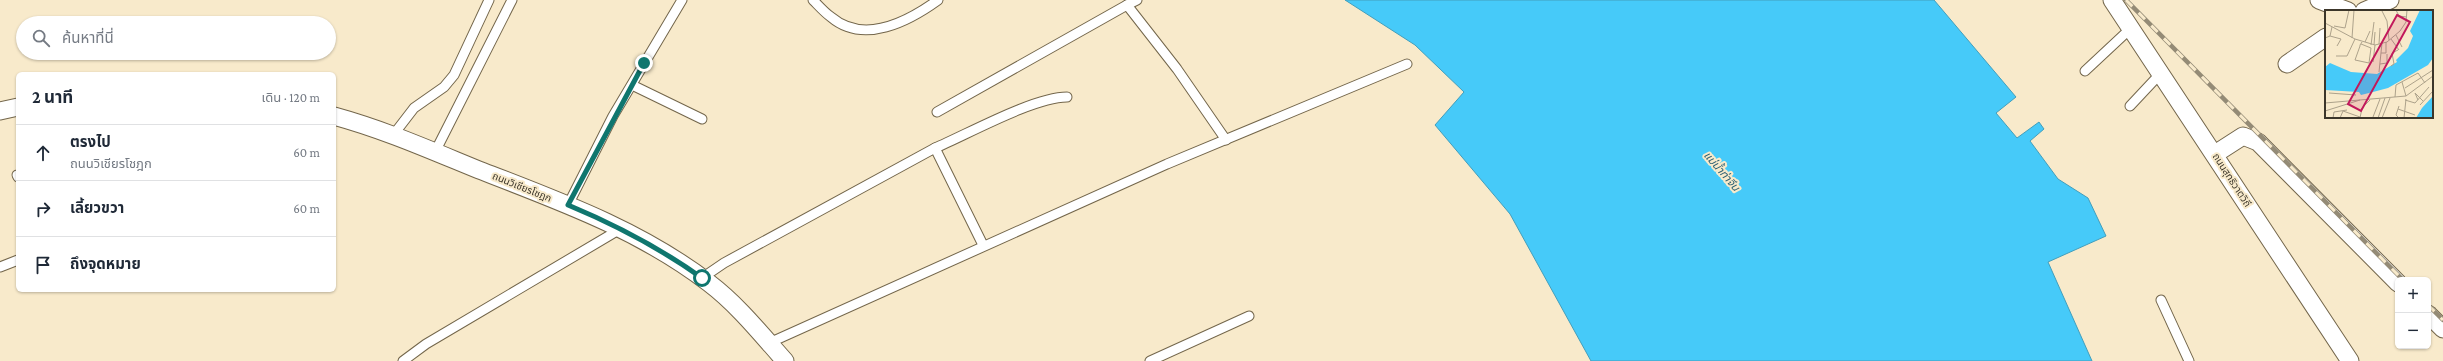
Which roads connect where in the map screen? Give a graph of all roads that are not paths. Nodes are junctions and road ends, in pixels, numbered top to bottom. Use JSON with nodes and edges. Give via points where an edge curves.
{"nodes":[{"id":1,"x":489,"y":0,"type":"edge"},
{"id":2,"x":512,"y":0,"type":"edge"},
{"id":3,"x":682,"y":0,"type":"edge"},
{"id":4,"x":813,"y":0,"type":"edge"},
{"id":5,"x":938,"y":0,"type":"edge"},
{"id":6,"x":1137,"y":0,"type":"edge"},
{"id":7,"x":2112,"y":0,"type":"edge"},
{"id":8,"x":2319,"y":0,"type":"edge"},
{"id":9,"x":2390,"y":0,"type":"edge"},
{"id":10,"x":1127,"y":5,"type":"junction"},
{"id":11,"x":2345,"y":10,"type":"edge"},
{"id":12,"x":2366,"y":10,"type":"edge"},
{"id":13,"x":2130,"y":29,"type":"junction"},
{"id":14,"x":2325,"y":38,"type":"edge"},
{"id":15,"x":1407,"y":64,"type":"dead end"},
{"id":16,"x":2287,"y":64,"type":"dead end"},
{"id":17,"x":2084,"y":71,"type":"dead end"},
{"id":18,"x":2160,"y":74,"type":"junction"},
{"id":19,"x":632,"y":85,"type":"junction"},
{"id":20,"x":1068,"y":97,"type":"dead end"},
{"id":21,"x":2130,"y":106,"type":"dead end"},
{"id":22,"x":16,"y":107,"type":"edge"},
{"id":23,"x":0,"y":111,"type":"edge"},
{"id":24,"x":937,"y":112,"type":"dead end"},
{"id":25,"x":336,"y":117,"type":"edge"},
{"id":26,"x":702,"y":119,"type":"dead end"},
{"id":27,"x":394,"y":134,"type":"junction"},
{"id":28,"x":1226,"y":140,"type":"junction"},
{"id":29,"x":935,"y":148,"type":"junction"},
{"id":30,"x":435,"y":152,"type":"junction"},
{"id":31,"x":2215,"y":154,"type":"junction"},
{"id":32,"x":568,"y":205,"type":"junction"},
{"id":33,"x":622,"y":228,"type":"junction"},
{"id":34,"x":983,"y":245,"type":"junction"},
{"id":35,"x":16,"y":261,"type":"edge"},
{"id":36,"x":0,"y":267,"type":"edge"},
{"id":37,"x":702,"y":278,"type":"junction"},
{"id":38,"x":2395,"y":280,"type":"edge"},
{"id":39,"x":2161,"y":300,"type":"dead end"},
{"id":40,"x":1249,"y":316,"type":"dead end"},
{"id":41,"x":2431,"y":317,"type":"edge"},
{"id":42,"x":2443,"y":329,"type":"edge"},
{"id":43,"x":769,"y":343,"type":"junction"},
{"id":44,"x":403,"y":361,"type":"edge"},
{"id":45,"x":785,"y":361,"type":"edge"},
{"id":46,"x":1150,"y":361,"type":"edge"},
{"id":47,"x":2189,"y":361,"type":"edge"},
{"id":48,"x":2350,"y":361,"type":"edge"}],
"edges":[{"from":1,"to":27,"type":"lane","via":[[454,75],[444,87],[414,108]]},
{"from":2,"to":30,"type":"lane"},
{"from":3,"to":19,"type":"lane"},
{"from":4,"to":5,"type":"lane","via":[[831,18],[842,24],[868,30],[903,22]]},
{"from":6,"to":10,"type":"lane"},
{"from":7,"to":13,"type":"street","name":"ถนนสุทธิวาตวิถี"},
{"from":8,"to":11,"type":"street"},
{"from":9,"to":12,"type":"street"},
{"from":10,"to":24,"type":"lane"},
{"from":10,"to":28,"type":"lane","via":[[1177,69]]},
{"from":13,"to":17,"type":"lane"},
{"from":13,"to":18,"type":"street","name":"ถนนสุทธิวาตวิถี"},
{"from":14,"to":16,"type":"street"},
{"from":15,"to":28,"type":"lane"},
{"from":18,"to":21,"type":"lane"},
{"from":18,"to":31,"type":"street","name":"ถนนสุทธิวาตวิถี"},
{"from":19,"to":26,"type":"lane"},
{"from":19,"to":32,"type":"lane"},
{"from":20,"to":29,"type":"lane","via":[[1057,97],[1036,103]]},
{"from":22,"to":23,"type":"street"},
{"from":25,"to":27,"type":"street","name":"ถนนวิเชียรโชฎก"},
{"from":27,"to":30,"type":"street","name":"ถนนวิเชียรโชฎก"},
{"from":28,"to":34,"type":"lane"},
{"from":29,"to":34,"type":"lane"},
{"from":29,"to":37,"type":"lane","via":[[730,259]]},
{"from":30,"to":32,"type":"street","name":"ถนนวิเชียรโชฎก"},
{"from":31,"to":38,"type":"street","via":[[2243,136],[2258,142]]},
{"from":31,"to":48,"type":"street","name":"ถนนสุทธิวาตวิถี"},
{"from":32,"to":33,"type":"street","name":"ถนนวิเชียรโชฎก"},
{"from":33,"to":37,"type":"street","name":"ถนนวิเชียรโชฎก"},
{"from":33,"to":44,"type":"lane","via":[[426,344]]},
{"from":34,"to":43,"type":"lane"},
{"from":35,"to":36,"type":"lane"},
{"from":37,"to":43,"type":"street","name":"ถนนวิเชียรโชฎก","via":[[738,309]]},
{"from":39,"to":47,"type":"lane"},
{"from":40,"to":46,"type":"lane"},
{"from":41,"to":42,"type":"street"},
{"from":43,"to":45,"type":"street","name":"ถนนวิเชียรโชฎก"}]}
